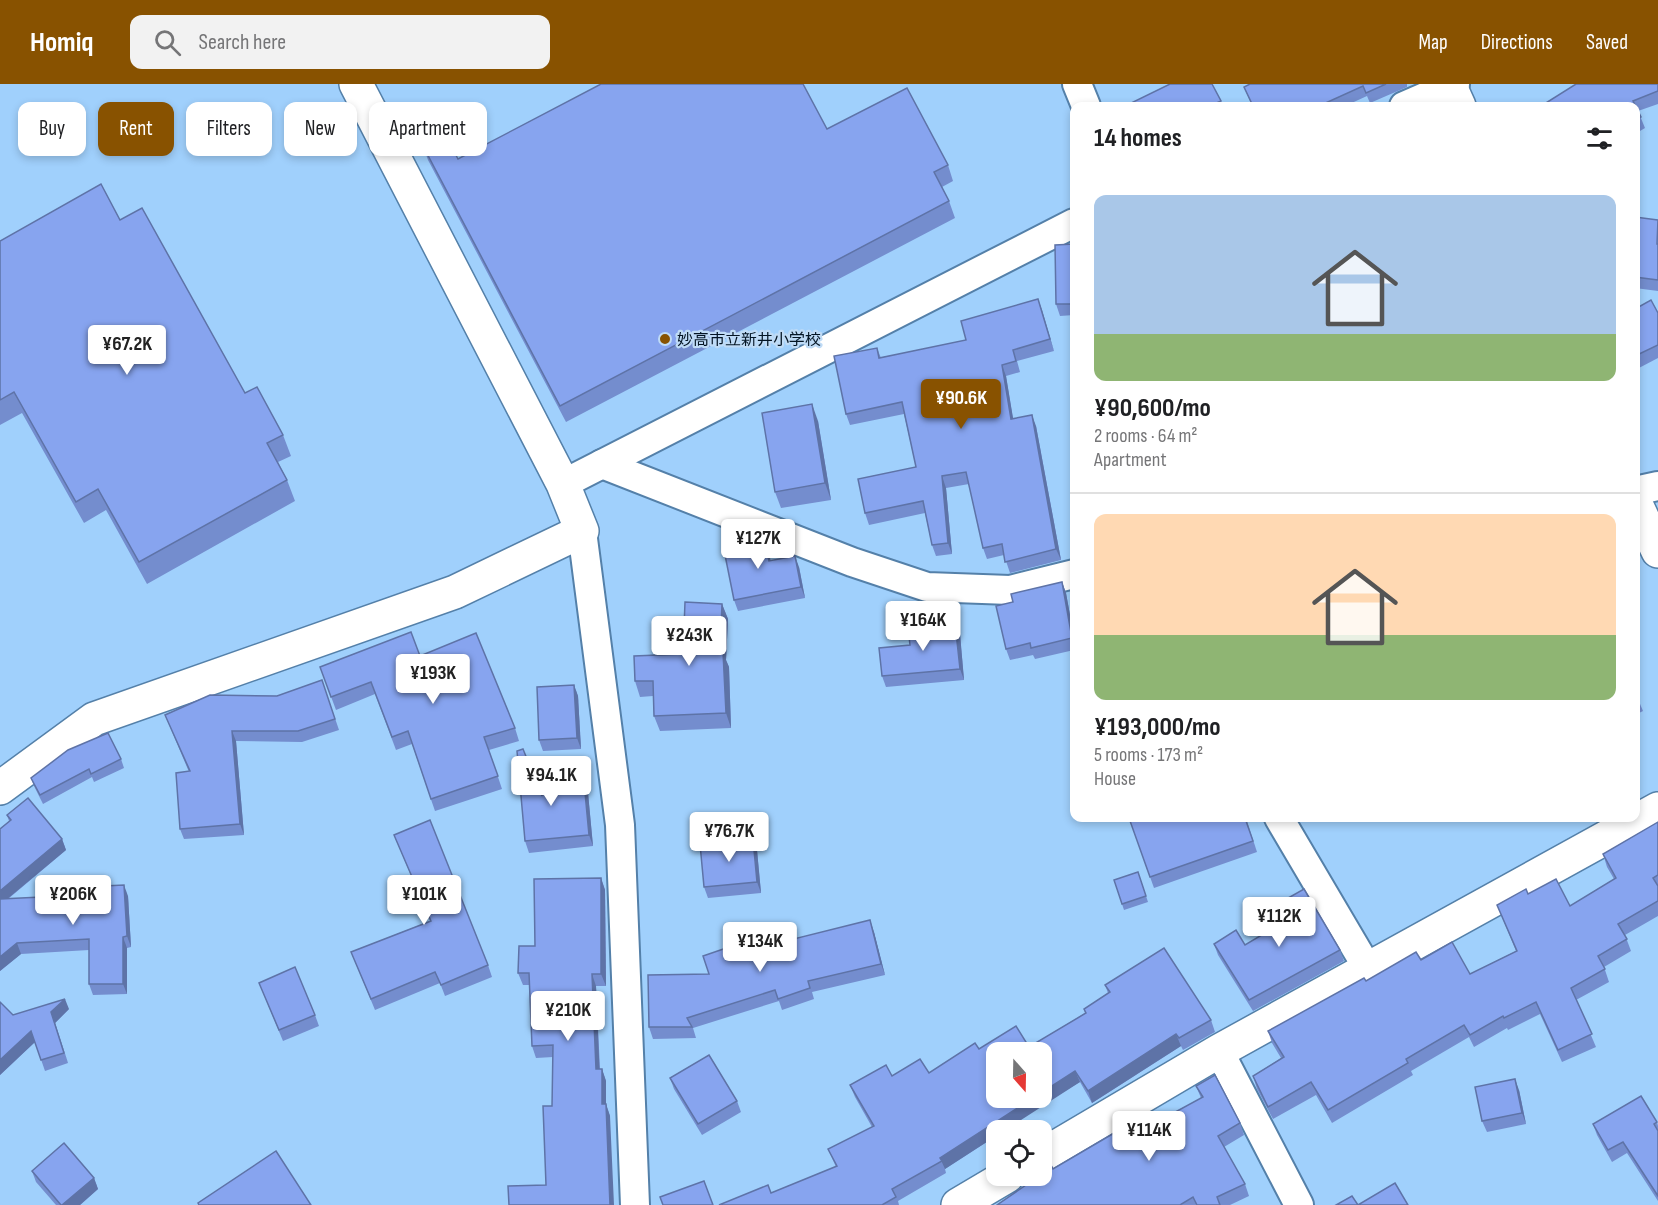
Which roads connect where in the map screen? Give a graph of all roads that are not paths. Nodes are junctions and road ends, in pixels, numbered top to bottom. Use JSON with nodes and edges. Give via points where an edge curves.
{"nodes":[{"id":1,"x":356,"y":84,"type":"edge"},
{"id":2,"x":1077,"y":84,"type":"edge"},
{"id":3,"x":1453,"y":90,"type":"edge"},
{"id":4,"x":1084,"y":102,"type":"edge"},
{"id":5,"x":1416,"y":102,"type":"edge"},
{"id":6,"x":1070,"y":225,"type":"edge"},
{"id":7,"x":602,"y":464,"type":"junction"},
{"id":8,"x":563,"y":484,"type":"junction"},
{"id":9,"x":1658,"y":486,"type":"edge"},
{"id":10,"x":1640,"y":490,"type":"edge"},
{"id":11,"x":1640,"y":513,"type":"edge"},
{"id":12,"x":582,"y":531,"type":"junction"},
{"id":13,"x":1658,"y":551,"type":"edge"},
{"id":14,"x":1070,"y":575,"type":"edge"},
{"id":15,"x":0,"y":788,"type":"edge"},
{"id":16,"x":1658,"y":809,"type":"edge"},
{"id":17,"x":1640,"y":819,"type":"edge"},
{"id":18,"x":1281,"y":822,"type":"edge"},
{"id":19,"x":1634,"y":822,"type":"edge"},
{"id":20,"x":1368,"y":969,"type":"junction"},
{"id":21,"x":1219,"y":1051,"type":"junction"},
{"id":22,"x":1052,"y":1150,"type":"edge"},
{"id":23,"x":990,"y":1186,"type":"edge"},
{"id":24,"x":635,"y":1205,"type":"edge"},
{"id":25,"x":958,"y":1205,"type":"edge"},
{"id":26,"x":1299,"y":1205,"type":"edge"}],
"edges":[{"from":1,"to":8,"type":"street"},
{"from":2,"to":4,"type":"street"},
{"from":3,"to":5,"type":"street"},
{"from":6,"to":7,"type":"street"},
{"from":7,"to":8,"type":"street"},
{"from":7,"to":14,"type":"street","via":[[852,562],[927,587],[1010,590]]},
{"from":8,"to":12,"type":"street"},
{"from":9,"to":10,"type":"street"},
{"from":11,"to":13,"type":"street"},
{"from":12,"to":15,"type":"street","via":[[455,592],[93,719]]},
{"from":12,"to":24,"type":"street","via":[[620,825]]},
{"from":16,"to":17,"type":"street"},
{"from":18,"to":20,"type":"street"},
{"from":19,"to":20,"type":"street"},
{"from":20,"to":21,"type":"street"},
{"from":21,"to":22,"type":"street"},
{"from":21,"to":26,"type":"street"},
{"from":23,"to":25,"type":"street"}]}
